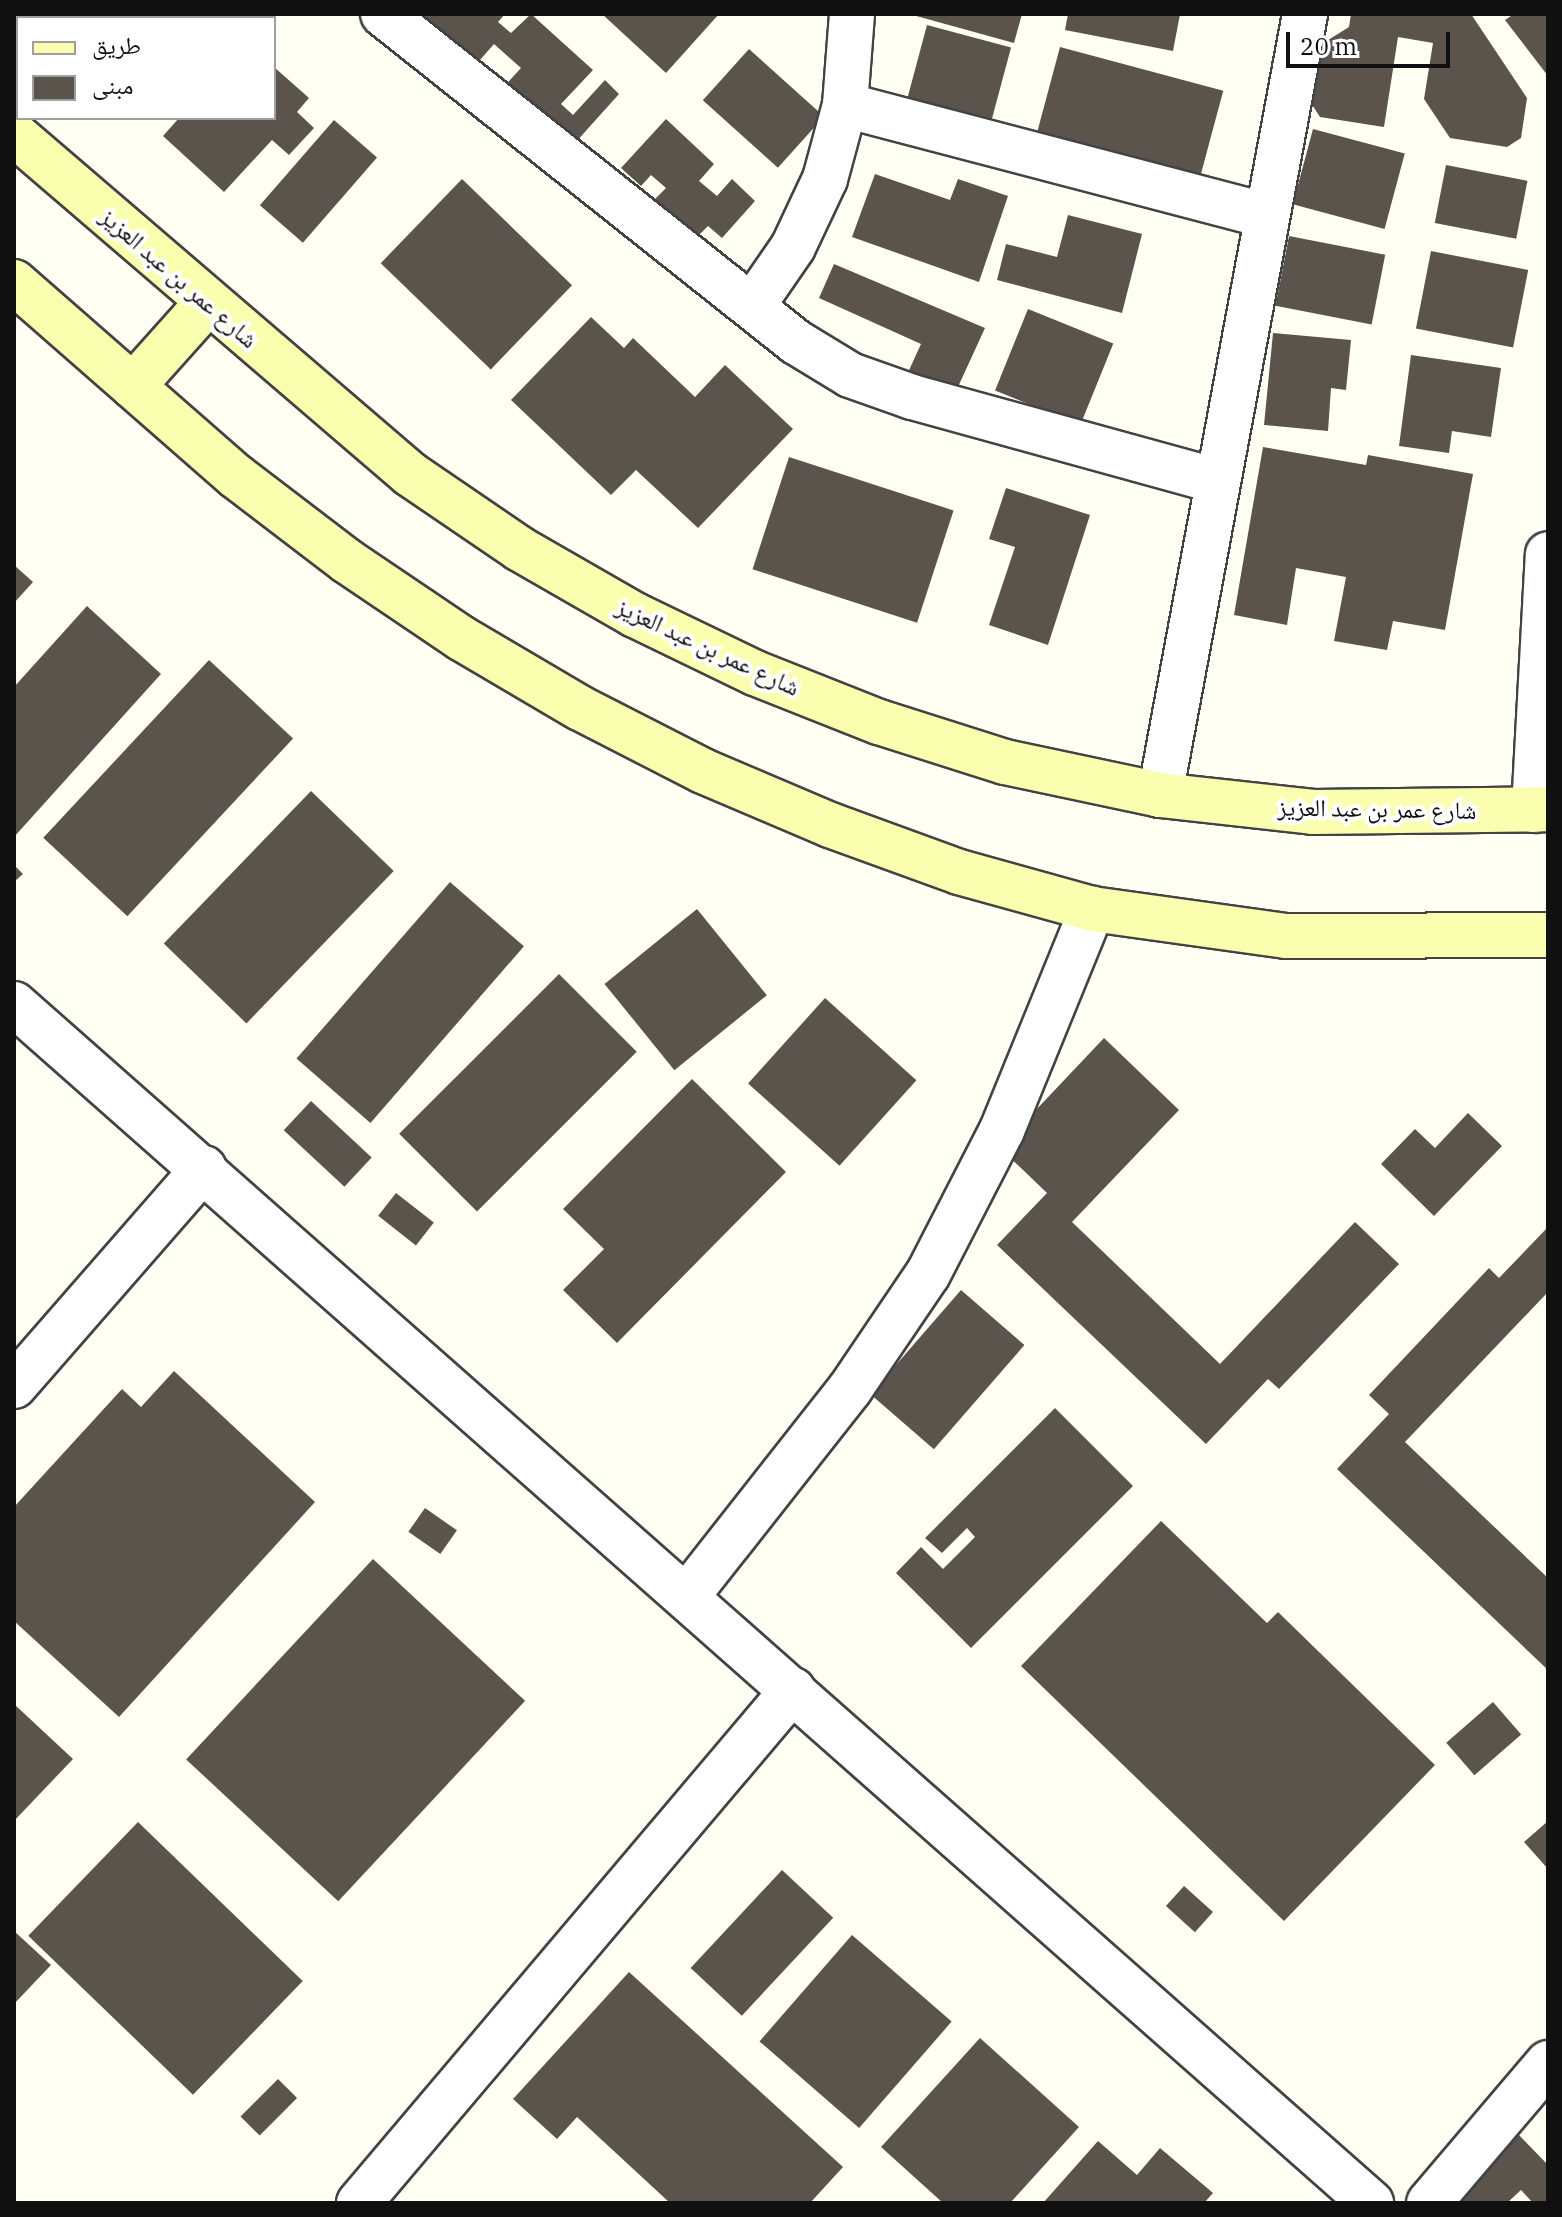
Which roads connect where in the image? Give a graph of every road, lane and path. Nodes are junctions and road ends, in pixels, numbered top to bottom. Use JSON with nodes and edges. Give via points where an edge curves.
{"nodes":[{"id":1,"x":383,"y":14,"type":"edge"},
{"id":2,"x":852,"y":14,"type":"edge"},
{"id":3,"x":1305,"y":14,"type":"edge"},
{"id":4,"x":845,"y":105,"type":"junction"},
{"id":5,"x":14,"y":134,"type":"edge"},
{"id":6,"x":1267,"y":216,"type":"junction"},
{"id":7,"x":14,"y":282,"type":"edge"},
{"id":8,"x":208,"y":302,"type":"junction"},
{"id":9,"x":753,"y":305,"type":"junction"},
{"id":10,"x":133,"y":386,"type":"junction"},
{"id":11,"x":1218,"y":481,"type":"junction"},
{"id":12,"x":1548,"y":554,"type":"edge"},
{"id":13,"x":1160,"y":795,"type":"junction"},
{"id":14,"x":1541,"y":810,"type":"edge"},
{"id":15,"x":1092,"y":909,"type":"junction"},
{"id":16,"x":1548,"y":935,"type":"edge"},
{"id":17,"x":14,"y":1004,"type":"edge"},
{"id":18,"x":204,"y":1168,"type":"junction"},
{"id":19,"x":14,"y":1386,"type":"edge"},
{"id":20,"x":687,"y":1596,"type":"junction"},
{"id":21,"x":793,"y":1690,"type":"junction"},
{"id":22,"x":1548,"y":2063,"type":"edge"},
{"id":23,"x":359,"y":2203,"type":"edge"},
{"id":24,"x":1371,"y":2203,"type":"edge"},
{"id":25,"x":1429,"y":2203,"type":"edge"}],
"edges":[{"from":1,"to":9,"type":"street"},
{"from":2,"to":4,"type":"street"},
{"from":3,"to":6,"type":"street"},
{"from":4,"to":6,"type":"street"},
{"from":4,"to":9,"type":"street","via":[[825,179],[793,247]]},
{"from":5,"to":8,"type":"street","name":"شارع عمر بن عبد العزيز"},
{"from":6,"to":11,"type":"street"},
{"from":7,"to":10,"type":"street"},
{"from":8,"to":10,"type":"street"},
{"from":8,"to":13,"type":"street","name":"شارع عمر بن عبد العزيز","via":[[410,474],[520,549],[635,615],[755,673],[879,722],[1005,762]]},
{"from":9,"to":11,"type":"street","via":[[796,342],[850,375]]},
{"from":10,"to":15,"type":"street","via":[[237,477],[347,561],[461,638],[580,708],[703,771],[830,825],[959,872]]},
{"from":11,"to":13,"type":"street"},
{"from":12,"to":14,"type":"street"},
{"from":13,"to":14,"type":"street","name":"شارع عمر بن عبد العزيز","via":[[1313,812]]},
{"from":15,"to":16,"type":"street","via":[[1286,936]]},
{"from":15,"to":20,"type":"street","via":[[1002,1130],[928,1274],[850,1389]]},
{"from":17,"to":18,"type":"street"},
{"from":18,"to":19,"type":"street"},
{"from":18,"to":20,"type":"street"},
{"from":20,"to":21,"type":"street"},
{"from":21,"to":23,"type":"street"},
{"from":21,"to":24,"type":"street"},
{"from":22,"to":25,"type":"street"}]}
